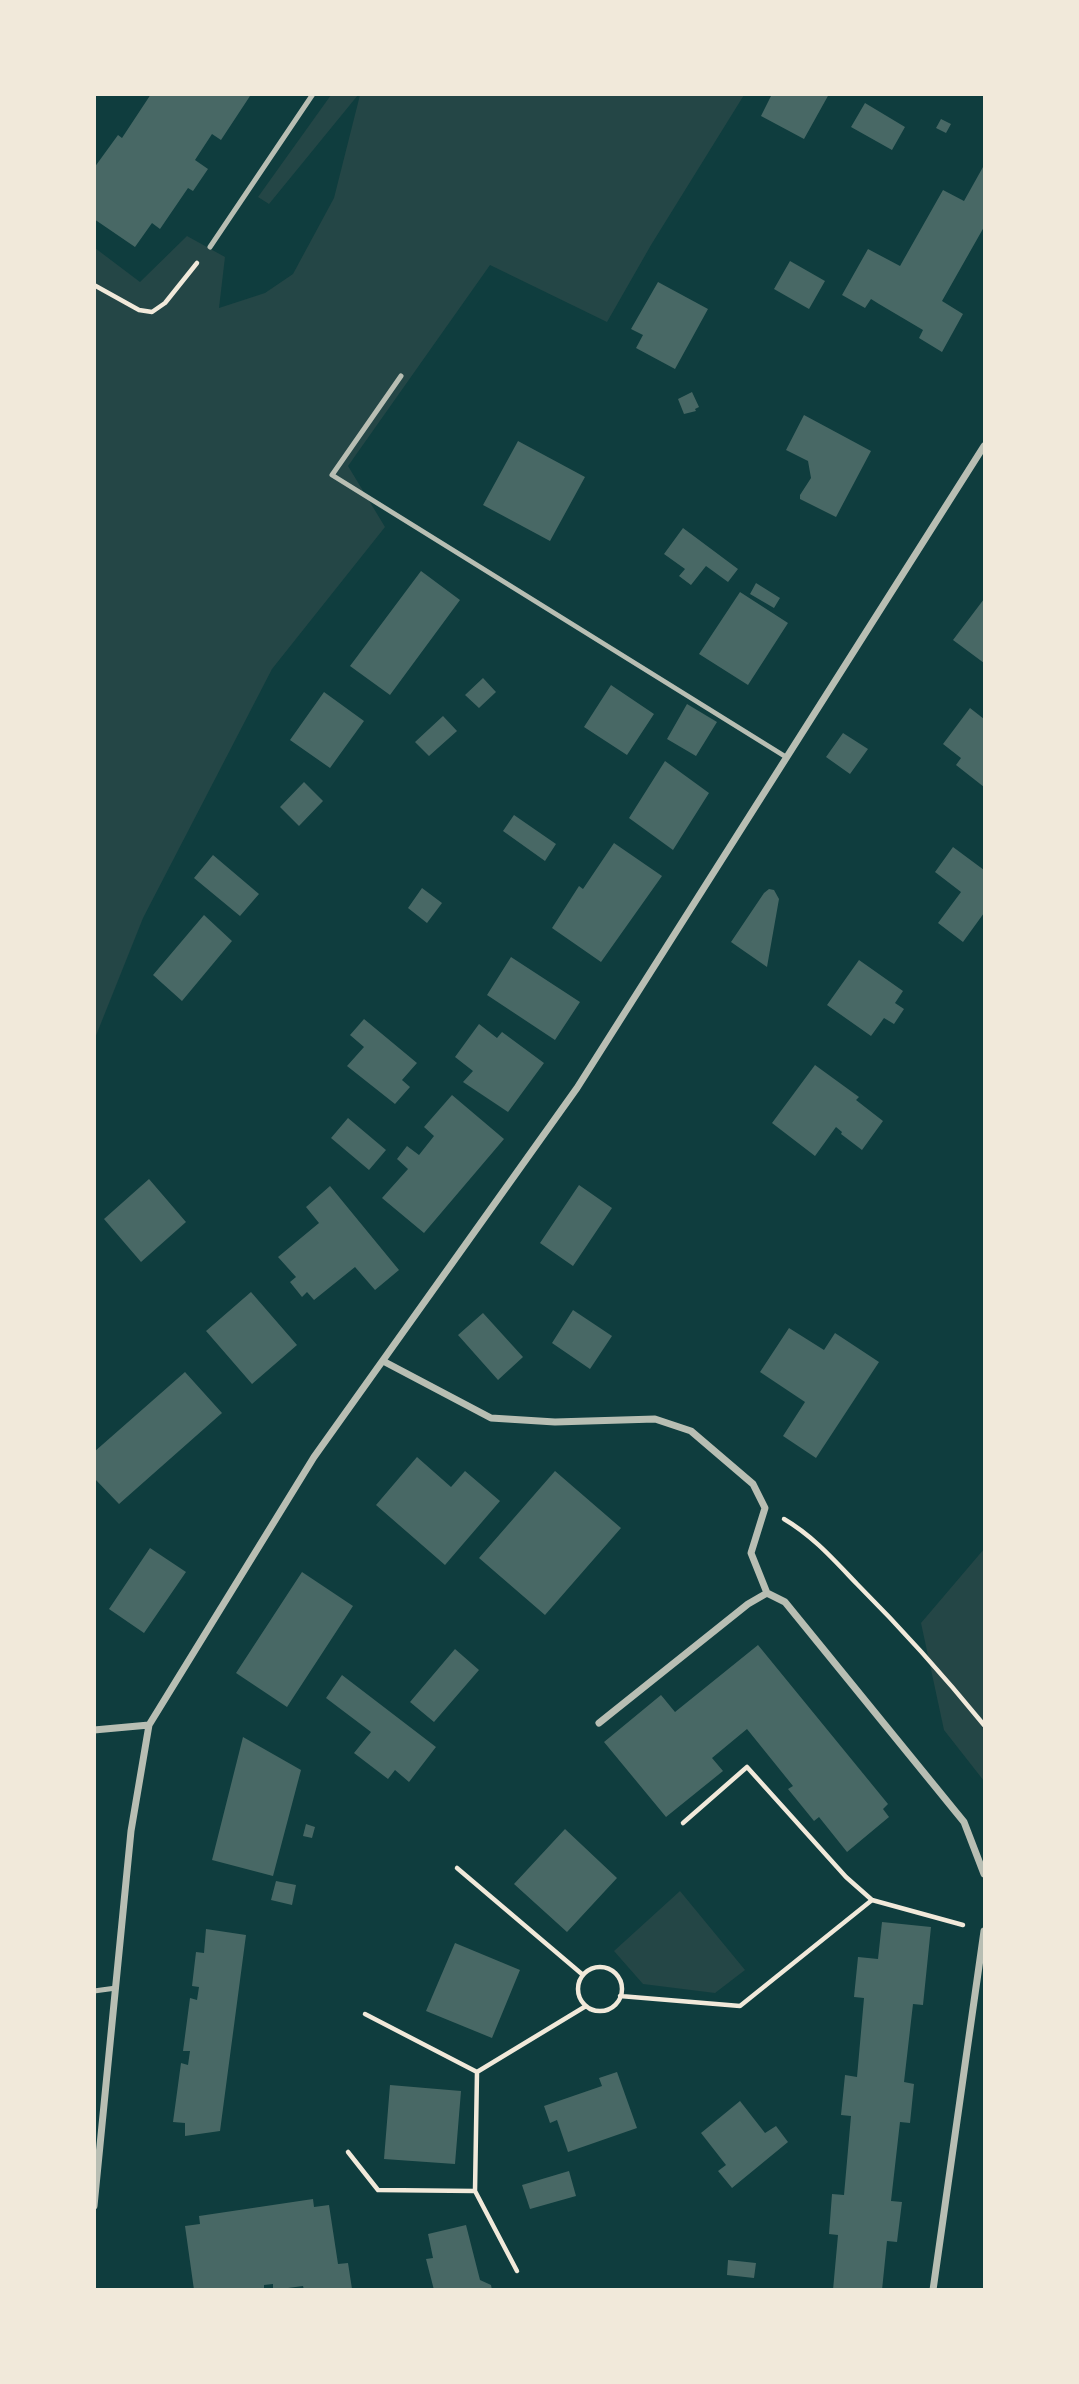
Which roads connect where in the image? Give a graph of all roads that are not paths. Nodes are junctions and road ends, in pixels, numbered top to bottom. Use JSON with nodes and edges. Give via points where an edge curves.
{"nodes":[{"id":1,"x":313,"y":94,"type":"edge"},
{"id":2,"x":209,"y":247,"type":"road end"},
{"id":3,"x":401,"y":376,"type":"dead end"},
{"id":4,"x":985,"y":446,"type":"edge"},
{"id":5,"x":786,"y":757,"type":"junction"},
{"id":6,"x":383,"y":1361,"type":"junction"},
{"id":7,"x":767,"y":1593,"type":"junction"},
{"id":8,"x":598,"y":1723,"type":"dead end"},
{"id":9,"x":149,"y":1725,"type":"junction"},
{"id":10,"x":94,"y":1730,"type":"edge"},
{"id":11,"x":985,"y":1874,"type":"edge"},
{"id":12,"x":985,"y":1931,"type":"edge"},
{"id":13,"x":116,"y":1988,"type":"junction"},
{"id":14,"x":94,"y":1991,"type":"edge"},
{"id":15,"x":94,"y":2206,"type":"edge"},
{"id":16,"x":933,"y":2290,"type":"edge"}],
"edges":[{"from":1,"to":2,"type":"lane"},
{"from":3,"to":5,"type":"lane","via":[[332,474]]},
{"from":4,"to":5,"type":"street"},
{"from":5,"to":6,"type":"street","via":[[577,1088]]},
{"from":6,"to":7,"type":"street","via":[[491,1418],[555,1422],[655,1419],[691,1432],[753,1484],[765,1508],[751,1553]]},
{"from":6,"to":9,"type":"street","via":[[314,1457]]},
{"from":7,"to":8,"type":"street"},
{"from":7,"to":11,"type":"street","via":[[785,1602],[964,1822]]},
{"from":9,"to":10,"type":"street"},
{"from":9,"to":13,"type":"street","via":[[131,1831]]},
{"from":12,"to":16,"type":"street"},
{"from":13,"to":14,"type":"lane"},
{"from":13,"to":15,"type":"street"}]}
